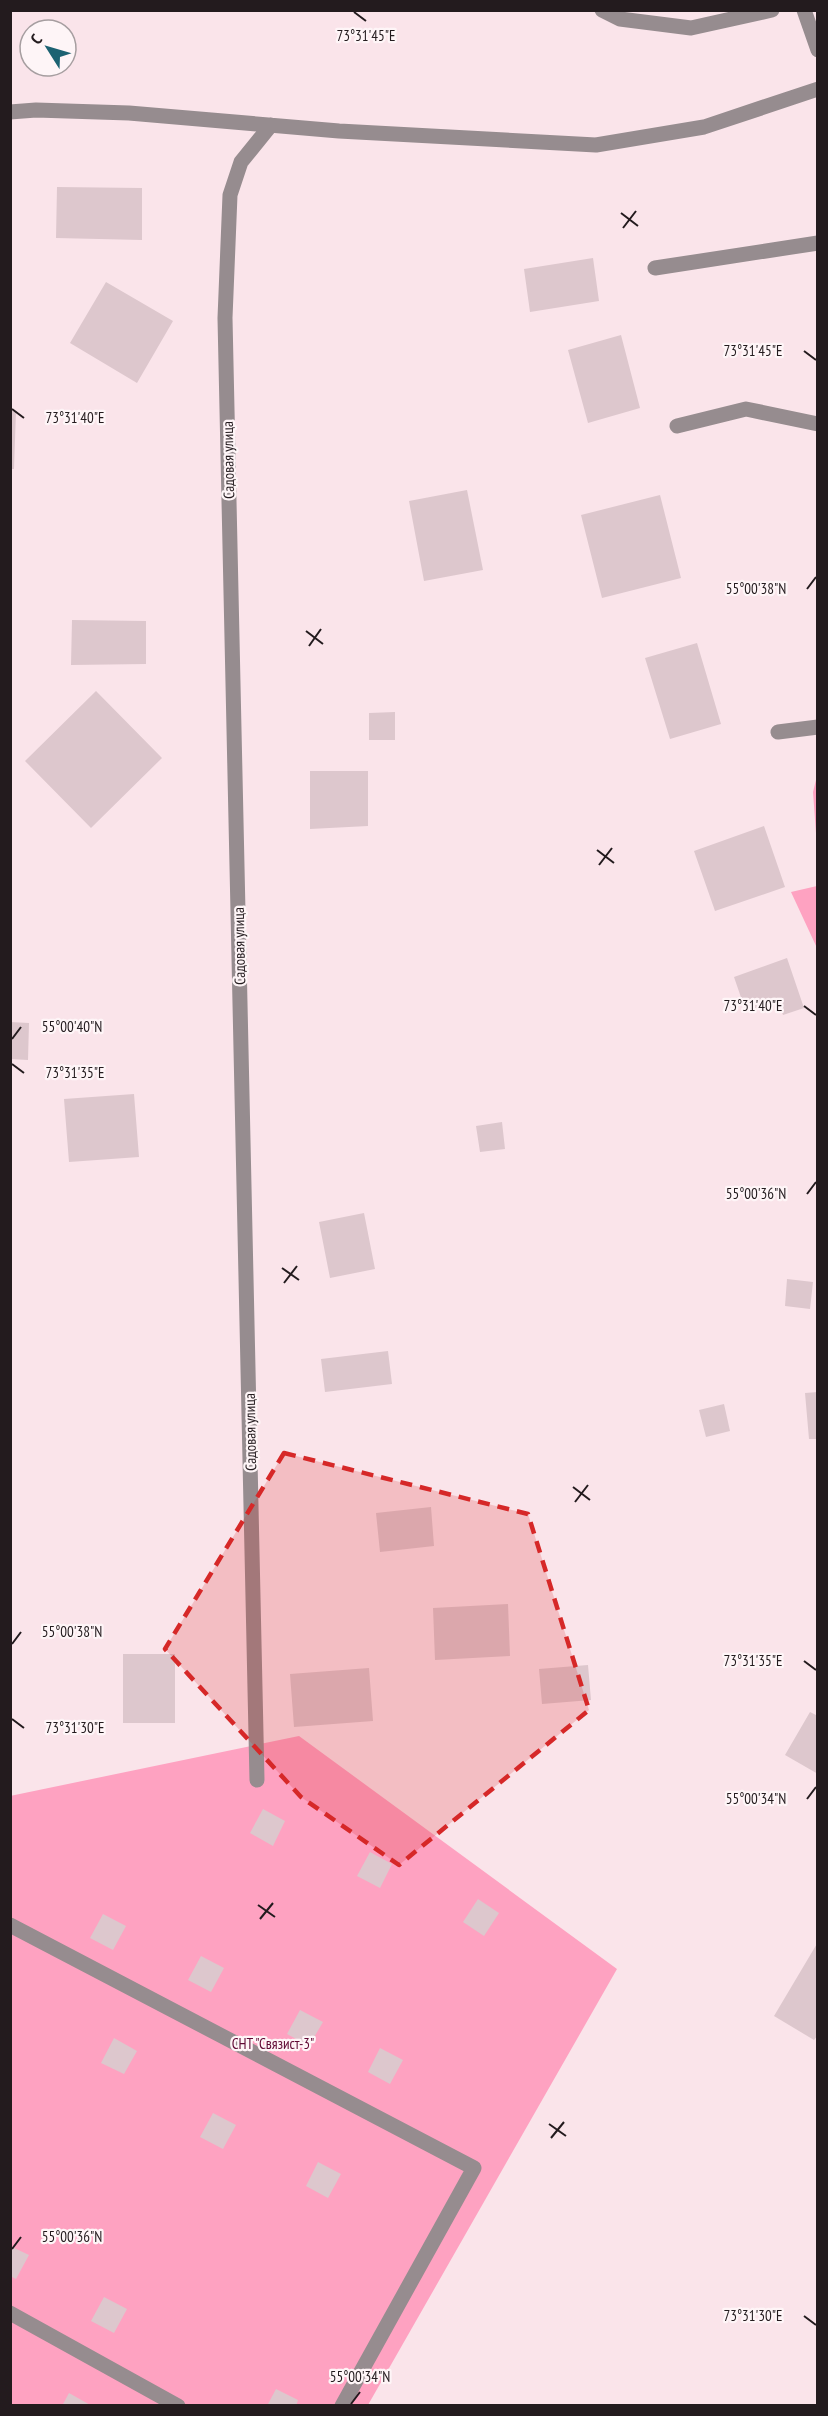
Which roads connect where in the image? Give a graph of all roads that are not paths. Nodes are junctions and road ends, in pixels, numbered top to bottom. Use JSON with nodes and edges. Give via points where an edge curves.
{"nodes":[{"id":1,"x":602,"y":10,"type":"edge"},
{"id":2,"x":772,"y":10,"type":"edge"},
{"id":3,"x":804,"y":10,"type":"edge"},
{"id":4,"x":818,"y":50,"type":"edge"},
{"id":5,"x":818,"y":89,"type":"edge"},
{"id":6,"x":10,"y":112,"type":"edge"},
{"id":7,"x":271,"y":125,"type":"junction"},
{"id":8,"x":818,"y":243,"type":"edge"},
{"id":9,"x":655,"y":268,"type":"dead end"},
{"id":10,"x":818,"y":424,"type":"edge"},
{"id":11,"x":677,"y":426,"type":"dead end"},
{"id":12,"x":818,"y":727,"type":"edge"},
{"id":13,"x":778,"y":732,"type":"dead end"},
{"id":14,"x":257,"y":1780,"type":"dead end"},
{"id":15,"x":10,"y":1925,"type":"edge"},
{"id":16,"x":10,"y":2313,"type":"edge"},
{"id":17,"x":178,"y":2406,"type":"edge"},
{"id":18,"x":342,"y":2406,"type":"edge"}],
"edges":[{"from":1,"to":2,"type":"street","via":[[620,19],[691,28]]},
{"from":3,"to":4,"type":"street"},
{"from":5,"to":7,"type":"street","via":[[704,127],[596,145]]},
{"from":6,"to":7,"type":"street","via":[[129,113]]},
{"from":7,"to":14,"type":"street","name":"Садовая улица","via":[[241,162],[230,195],[225,318]]},
{"from":8,"to":9,"type":"street"},
{"from":10,"to":11,"type":"street","via":[[746,409]]},
{"from":12,"to":13,"type":"street"},
{"from":15,"to":18,"type":"street","via":[[474,2168]]},
{"from":16,"to":17,"type":"street"}]}
